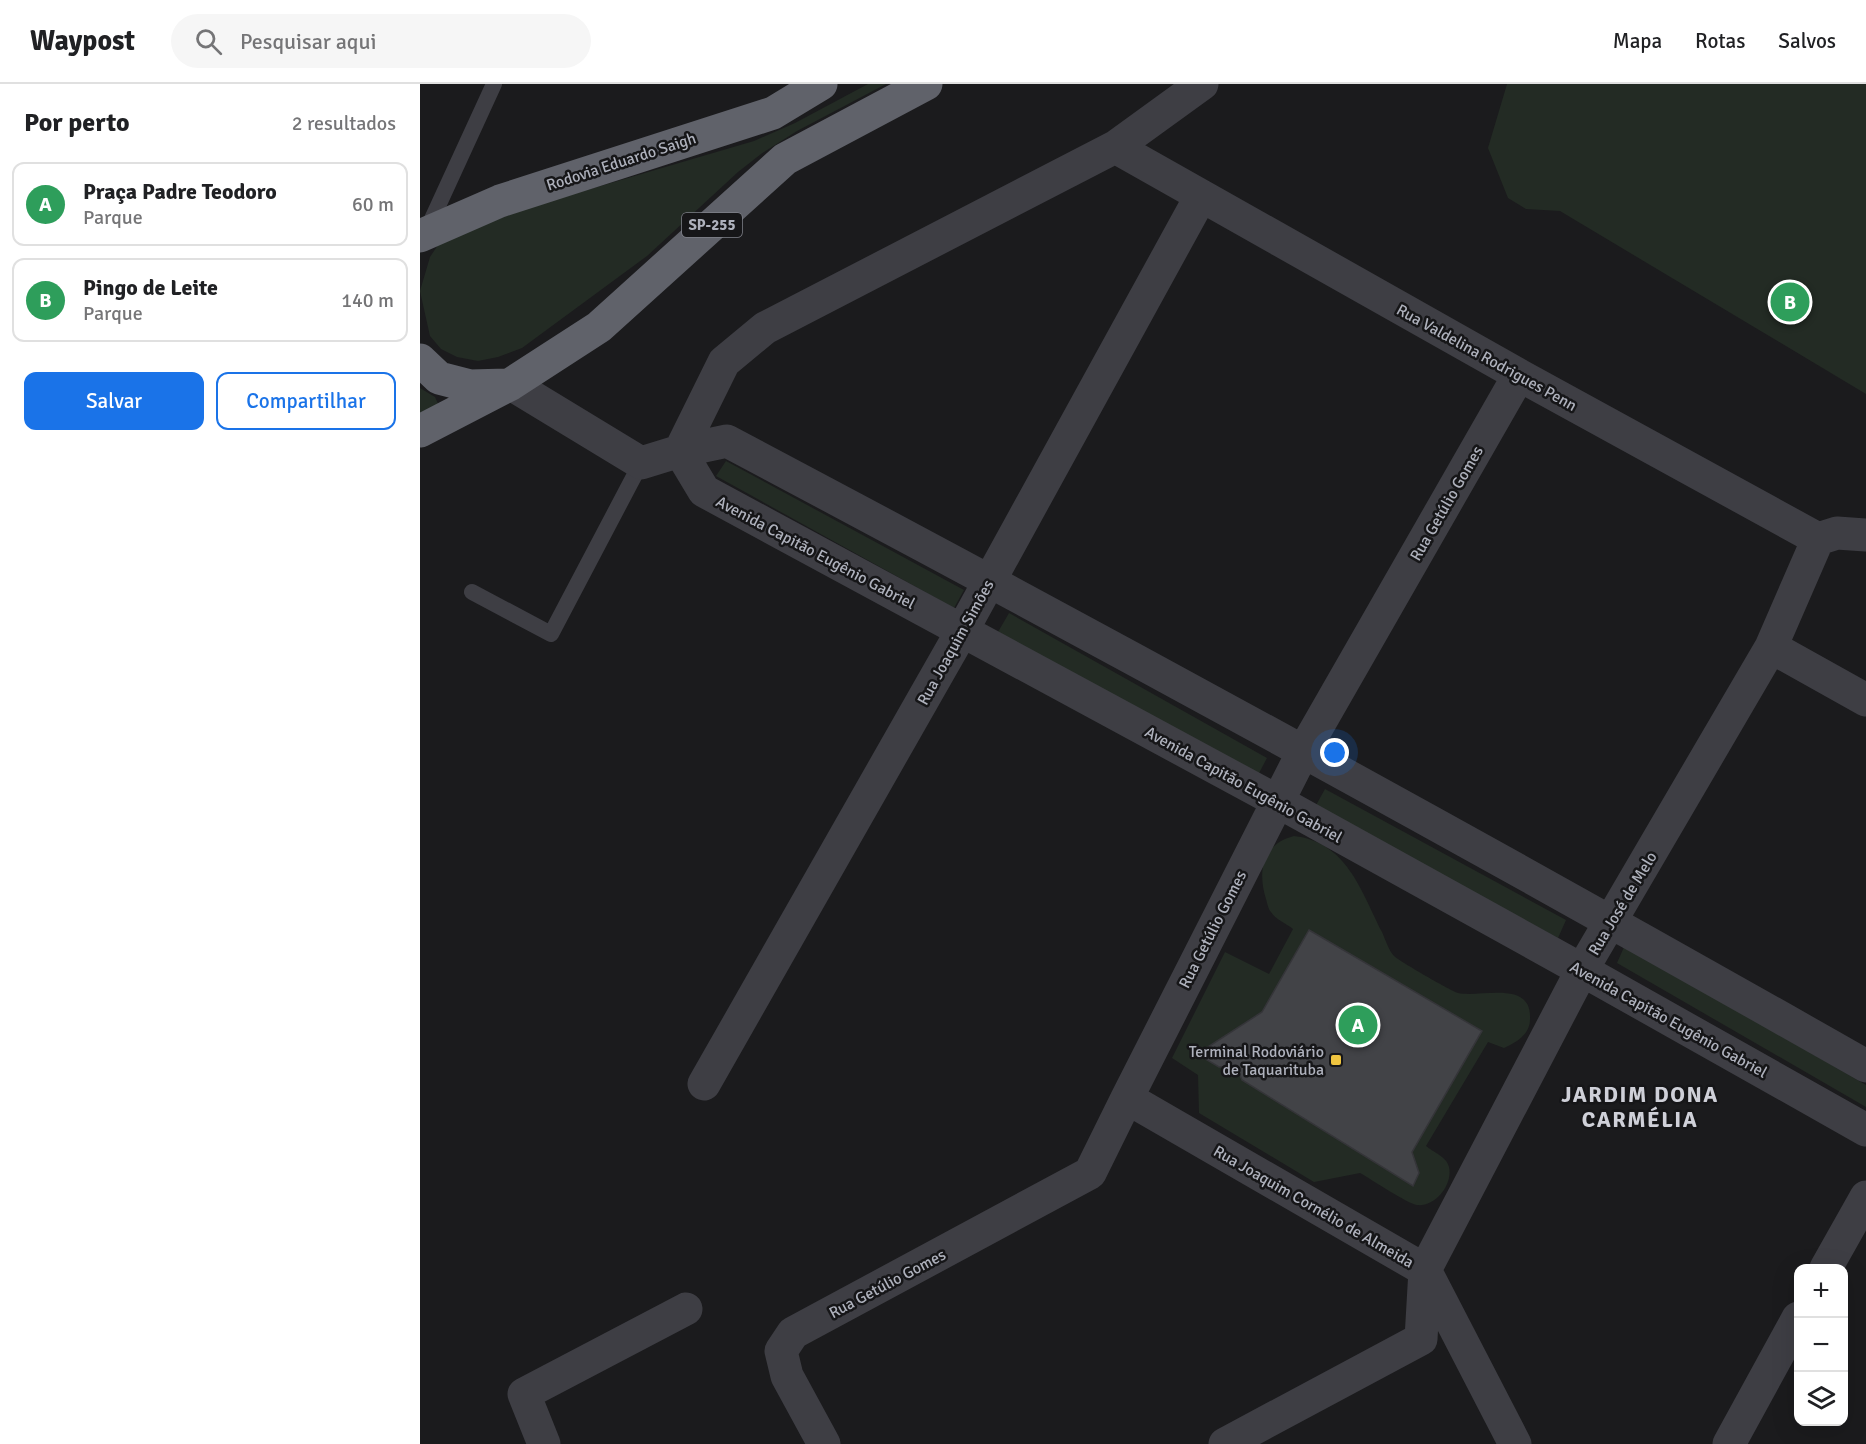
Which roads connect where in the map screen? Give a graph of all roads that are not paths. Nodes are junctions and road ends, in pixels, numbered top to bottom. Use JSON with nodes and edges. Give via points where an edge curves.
{"nodes":[{"id":1,"x":494,"y":84,"type":"edge"},
{"id":2,"x":821,"y":84,"type":"edge"},
{"id":3,"x":926,"y":84,"type":"edge"},
{"id":4,"x":1202,"y":84,"type":"edge"},
{"id":5,"x":1115,"y":147,"type":"junction"},
{"id":6,"x":1201,"y":196,"type":"junction"},
{"id":7,"x":422,"y":237,"type":"edge"},
{"id":8,"x":420,"y":360,"type":"edge"},
{"id":9,"x":1519,"y":375,"type":"junction"},
{"id":10,"x":512,"y":384,"type":"junction"},
{"id":11,"x":420,"y":431,"type":"edge"},
{"id":12,"x":680,"y":451,"type":"junction"},
{"id":13,"x":641,"y":463,"type":"junction"},
{"id":14,"x":1866,"y":535,"type":"edge"},
{"id":15,"x":1818,"y":539,"type":"junction"},
{"id":16,"x":990,"y":581,"type":"junction"},
{"id":17,"x":472,"y":592,"type":"dead end"},
{"id":18,"x":962,"y":631,"type":"junction"},
{"id":19,"x":1771,"y":647,"type":"junction"},
{"id":20,"x":1866,"y":700,"type":"edge"},
{"id":21,"x":1303,"y":753,"type":"junction"},
{"id":22,"x":1277,"y":801,"type":"junction"},
{"id":23,"x":1612,"y":921,"type":"junction"},
{"id":24,"x":1582,"y":970,"type":"junction"},
{"id":25,"x":1866,"y":1066,"type":"edge"},
{"id":26,"x":704,"y":1084,"type":"dead end"},
{"id":27,"x":1126,"y":1098,"type":"junction"},
{"id":28,"x":1866,"y":1130,"type":"edge"},
{"id":29,"x":1866,"y":1197,"type":"edge"},
{"id":30,"x":1829,"y":1264,"type":"edge"},
{"id":31,"x":1425,"y":1270,"type":"junction"},
{"id":32,"x":686,"y":1309,"type":"dead end"},
{"id":33,"x":1794,"y":1325,"type":"edge"},
{"id":34,"x":544,"y":1444,"type":"edge"},
{"id":35,"x":824,"y":1444,"type":"edge"},
{"id":36,"x":1226,"y":1444,"type":"edge"},
{"id":37,"x":1515,"y":1444,"type":"edge"},
{"id":38,"x":1729,"y":1444,"type":"edge"}],
"edges":[{"from":1,"to":7,"type":"lane"},
{"from":2,"to":7,"type":"highway","name":"Rodovia Eduardo Saigh","via":[[773,113],[500,201]]},
{"from":3,"to":10,"type":"highway","number":"SP-255","via":[[785,159],[599,327]]},
{"from":4,"to":5,"type":"street"},
{"from":5,"to":6,"type":"street","name":"Rua Valdelina Rodrigues Penn"},
{"from":5,"to":12,"type":"street","via":[[765,328],[724,362]]},
{"from":6,"to":9,"type":"street","name":"Rua Valdelina Rodrigues Penn"},
{"from":6,"to":16,"type":"street","name":"Rua Joaquim Simões"},
{"from":8,"to":10,"type":"highway","via":[[439,378],[470,386]]},
{"from":9,"to":15,"type":"street","name":"Rua Valdelina Rodrigues Penn"},
{"from":9,"to":21,"type":"street","name":"Rua Getúlio Gomes"},
{"from":10,"to":11,"type":"highway","number":"SP-255"},
{"from":10,"to":13,"type":"street"},
{"from":12,"to":13,"type":"street"},
{"from":12,"to":16,"type":"street","via":[[727,441]]},
{"from":12,"to":18,"type":"street","name":"Avenida Capitão Eugênio Gabriel","via":[[704,491]]},
{"from":13,"to":17,"type":"lane","via":[[551,634]]},
{"from":14,"to":15,"type":"street","via":[[1837,533]]},
{"from":15,"to":19,"type":"street","name":"Rua José de Melo"},
{"from":16,"to":18,"type":"street","name":"Rua Joaquim Simões"},
{"from":16,"to":21,"type":"street"},
{"from":18,"to":22,"type":"street","name":"Avenida Capitão Eugênio Gabriel"},
{"from":18,"to":26,"type":"street","name":"Rua Joaquim Simões"},
{"from":19,"to":20,"type":"street"},
{"from":19,"to":23,"type":"street","name":"Rua José de Melo"},
{"from":21,"to":22,"type":"street","name":"Rua Getúlio Gomes"},
{"from":21,"to":23,"type":"street"},
{"from":22,"to":24,"type":"street","name":"Avenida Capitão Eugênio Gabriel"},
{"from":22,"to":27,"type":"street","name":"Rua Getúlio Gomes"},
{"from":23,"to":24,"type":"street","name":"Rua José de Melo"},
{"from":23,"to":25,"type":"street"},
{"from":24,"to":28,"type":"street","name":"Avenida Capitão Eugênio Gabriel"},
{"from":24,"to":31,"type":"street","name":"Rua José de Melo"},
{"from":27,"to":31,"type":"street","name":"Rua Joaquim Cornélio de Almeida"},
{"from":27,"to":35,"type":"street","name":"Rua Getúlio Gomes","via":[[1090,1173],[793,1333],[781,1351],[787,1376]]},
{"from":29,"to":30,"type":"street"},
{"from":31,"to":36,"type":"street","name":"Rua José de Melo","via":[[1421,1339]]},
{"from":31,"to":37,"type":"street","name":"Rua Joaquim Cornélio de Almeida"},
{"from":32,"to":34,"type":"street","via":[[524,1394]]},
{"from":33,"to":38,"type":"street"}]}
